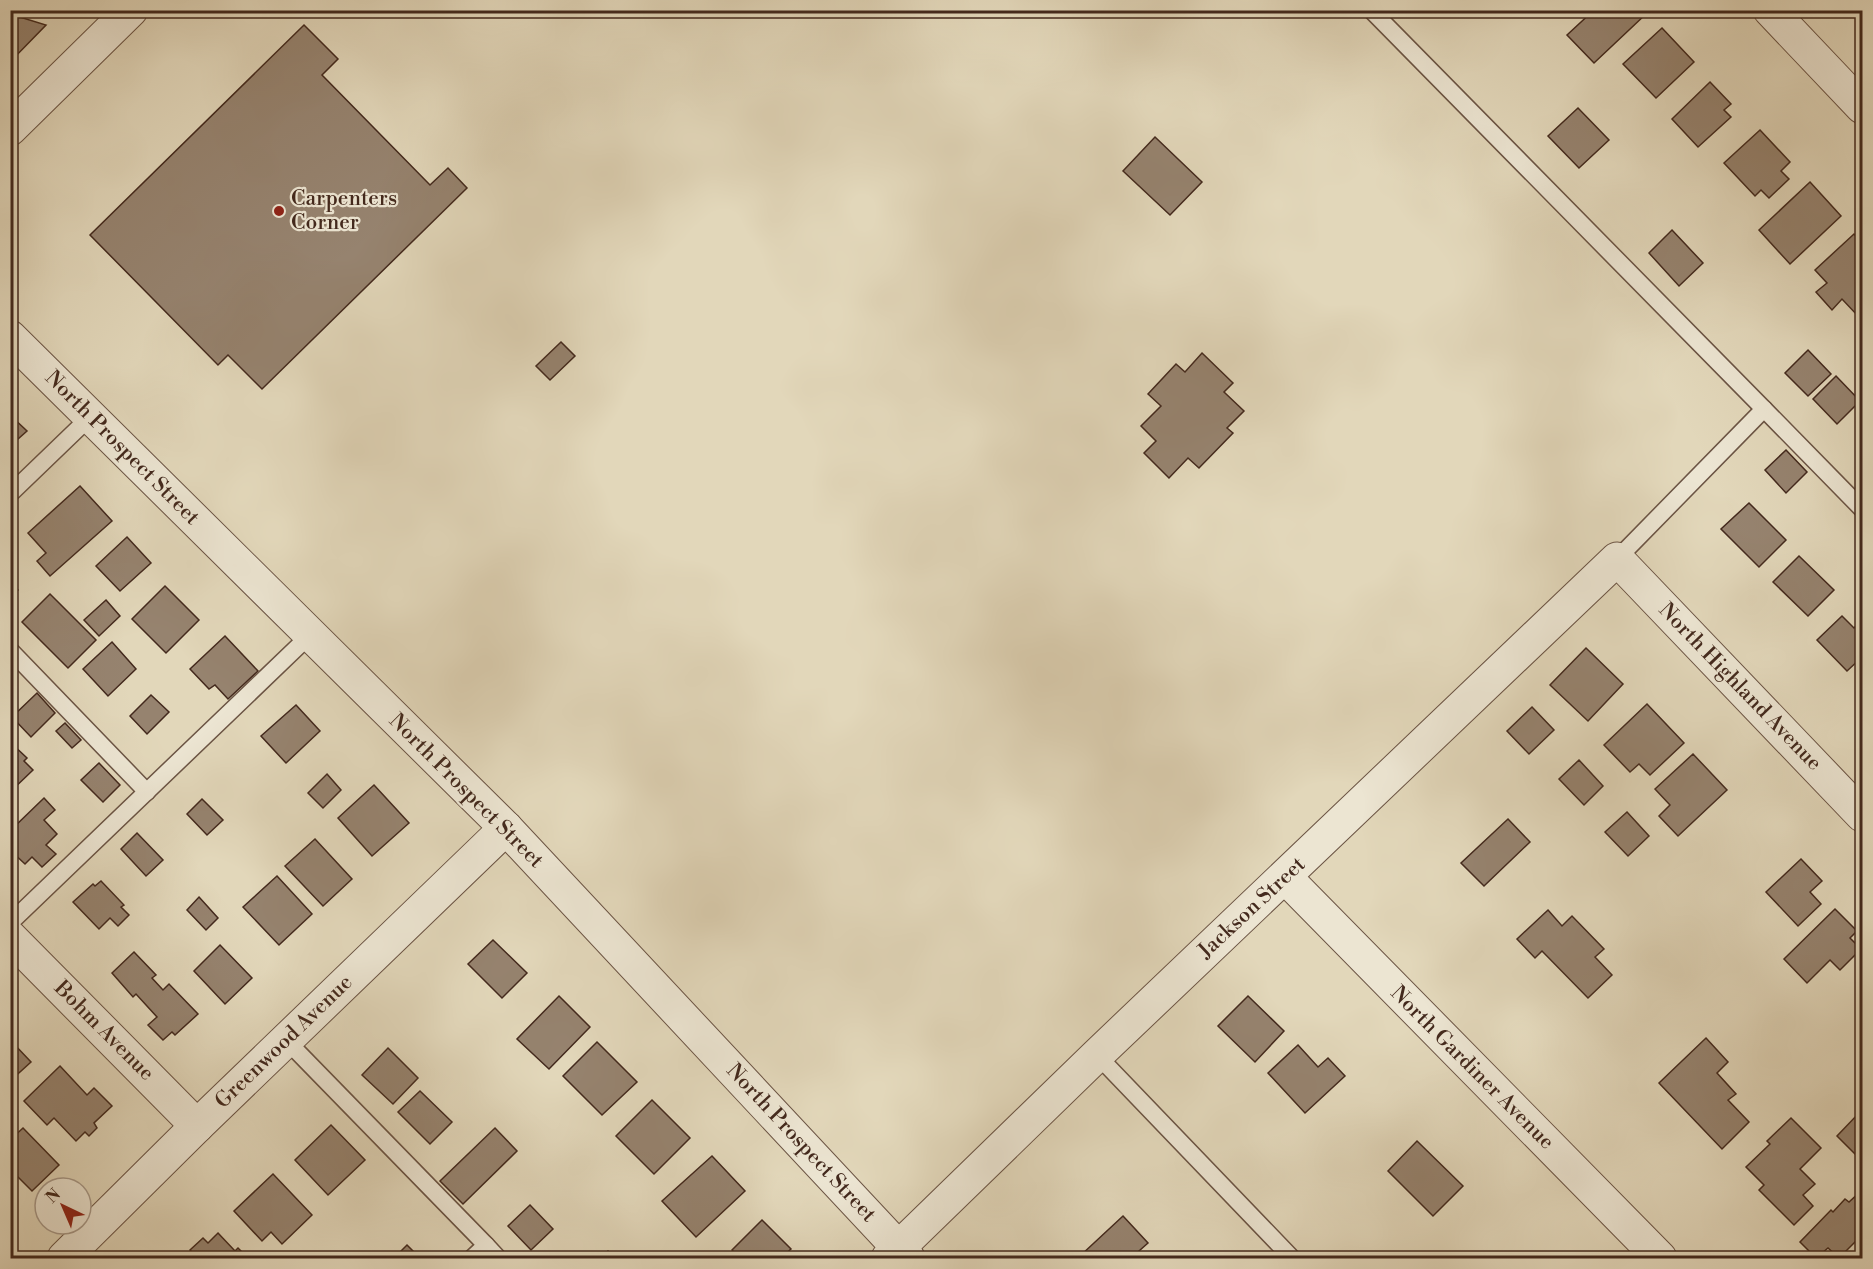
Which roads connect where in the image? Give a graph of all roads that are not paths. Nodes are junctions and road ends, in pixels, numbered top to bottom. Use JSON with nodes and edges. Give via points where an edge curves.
{"nodes":[{"id":1,"x":130,"y":10,"type":"edge"},
{"id":2,"x":1371,"y":10,"type":"edge"},
{"id":3,"x":1770,"y":10,"type":"edge"},
{"id":4,"x":1863,"y":107,"type":"edge"},
{"id":5,"x":10,"y":129,"type":"edge"},
{"id":6,"x":10,"y":337,"type":"edge"},
{"id":7,"x":1764,"y":409,"type":"junction"},
{"id":8,"x":91,"y":416,"type":"junction"},
{"id":9,"x":10,"y":494,"type":"edge"},
{"id":10,"x":1863,"y":509,"type":"edge"},
{"id":11,"x":1617,"y":559,"type":"junction"},
{"id":12,"x":310,"y":634,"type":"junction"},
{"id":13,"x":10,"y":650,"type":"edge"},
{"id":14,"x":147,"y":792,"type":"junction"},
{"id":15,"x":1863,"y":815,"type":"edge"},
{"id":16,"x":506,"y":828,"type":"junction"},
{"id":17,"x":1285,"y":877,"type":"junction"},
{"id":18,"x":10,"y":923,"type":"edge"},
{"id":19,"x":10,"y":937,"type":"edge"},
{"id":20,"x":286,"y":1040,"type":"junction"},
{"id":21,"x":1097,"y":1055,"type":"junction"},
{"id":22,"x":197,"y":1126,"type":"junction"},
{"id":23,"x":486,"y":1245,"type":"junction"},
{"id":24,"x":898,"y":1255,"type":"edge"},
{"id":25,"x":64,"y":1258,"type":"edge"},
{"id":26,"x":472,"y":1258,"type":"edge"},
{"id":27,"x":498,"y":1258,"type":"edge"},
{"id":28,"x":1292,"y":1258,"type":"edge"},
{"id":29,"x":1659,"y":1258,"type":"edge"}],
"edges":[{"from":1,"to":5,"type":"street"},
{"from":2,"to":7,"type":"lane"},
{"from":3,"to":4,"type":"street"},
{"from":6,"to":8,"type":"street","name":"North Prospect Street"},
{"from":7,"to":10,"type":"lane"},
{"from":7,"to":11,"type":"lane"},
{"from":8,"to":9,"type":"lane"},
{"from":8,"to":12,"type":"street","name":"North Prospect Street"},
{"from":11,"to":15,"type":"street","name":"North Highland Avenue"},
{"from":11,"to":17,"type":"street","name":"Jackson Street"},
{"from":12,"to":14,"type":"lane"},
{"from":12,"to":16,"type":"street","name":"North Prospect Street"},
{"from":13,"to":14,"type":"lane"},
{"from":14,"to":18,"type":"lane"},
{"from":16,"to":20,"type":"street","name":"Greenwood Avenue"},
{"from":16,"to":24,"type":"street","name":"North Prospect Street"},
{"from":17,"to":21,"type":"street","name":"Jackson Street"},
{"from":17,"to":29,"type":"street","name":"North Gardiner Avenue"},
{"from":19,"to":22,"type":"street","name":"Bohm Avenue"},
{"from":20,"to":22,"type":"street","name":"Greenwood Avenue"},
{"from":20,"to":23,"type":"lane"},
{"from":21,"to":24,"type":"street","name":"Jackson Street"},
{"from":21,"to":28,"type":"lane"},
{"from":22,"to":25,"type":"street","name":"Greenwood Avenue"},
{"from":23,"to":26,"type":"lane"},
{"from":23,"to":27,"type":"lane"}]}
